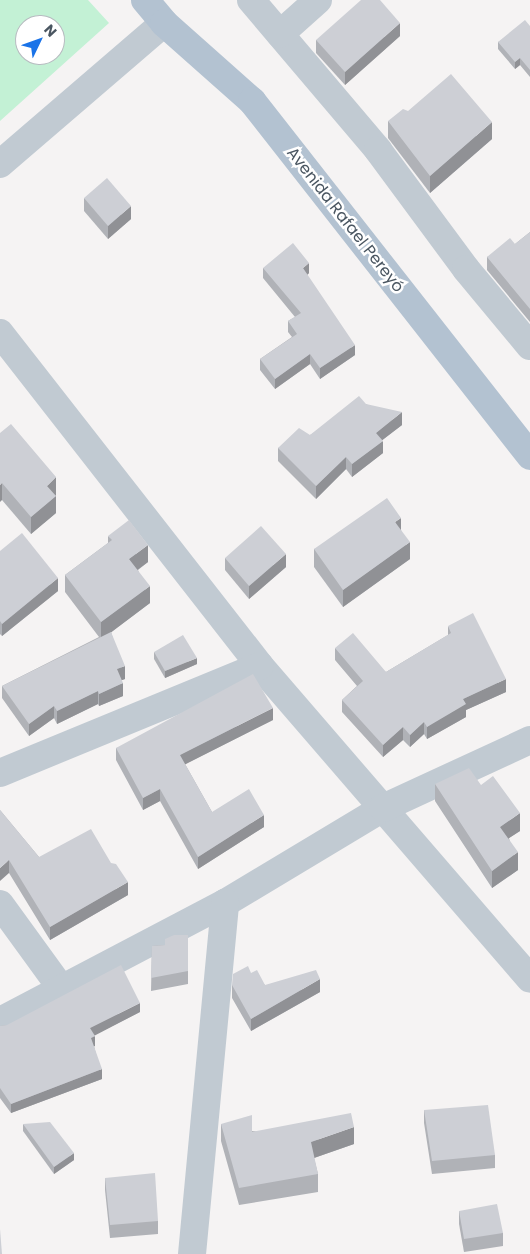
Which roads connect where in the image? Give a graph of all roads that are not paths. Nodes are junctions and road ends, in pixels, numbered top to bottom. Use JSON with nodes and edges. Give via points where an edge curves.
{"nodes":[{"id":1,"x":145,"y":0,"type":"edge"},
{"id":2,"x":251,"y":0,"type":"edge"},
{"id":3,"x":318,"y":0,"type":"edge"},
{"id":4,"x":164,"y":23,"type":"junction"},
{"id":5,"x":280,"y":34,"type":"junction"},
{"id":6,"x":0,"y":164,"type":"edge"},
{"id":7,"x":0,"y":333,"type":"edge"},
{"id":8,"x":530,"y":346,"type":"edge"},
{"id":9,"x":530,"y":456,"type":"edge"},
{"id":10,"x":260,"y":666,"type":"junction"},
{"id":11,"x":530,"y":740,"type":"edge"},
{"id":12,"x":0,"y":773,"type":"edge"},
{"id":13,"x":383,"y":808,"type":"junction"},
{"id":14,"x":225,"y":902,"type":"junction"},
{"id":15,"x":0,"y":904,"type":"edge"},
{"id":16,"x":530,"y":979,"type":"edge"},
{"id":17,"x":61,"y":988,"type":"junction"},
{"id":18,"x":0,"y":1020,"type":"edge"},
{"id":19,"x":192,"y":1254,"type":"edge"}],
"edges":[{"from":1,"to":4,"type":"main road","name":"Avenida Rafael Pereyó"},
{"from":2,"to":5,"type":"street"},
{"from":3,"to":5,"type":"street"},
{"from":4,"to":6,"type":"street"},
{"from":4,"to":9,"type":"main road","name":"Avenida Rafael Pereyó","via":[[252,101]]},
{"from":5,"to":8,"type":"street","via":[[378,150],[466,269]]},
{"from":7,"to":10,"type":"street"},
{"from":10,"to":12,"type":"street"},
{"from":10,"to":13,"type":"street"},
{"from":11,"to":13,"type":"street"},
{"from":13,"to":14,"type":"street"},
{"from":13,"to":16,"type":"street"},
{"from":14,"to":17,"type":"street"},
{"from":14,"to":19,"type":"street"},
{"from":15,"to":17,"type":"street"},
{"from":17,"to":18,"type":"street"}]}
